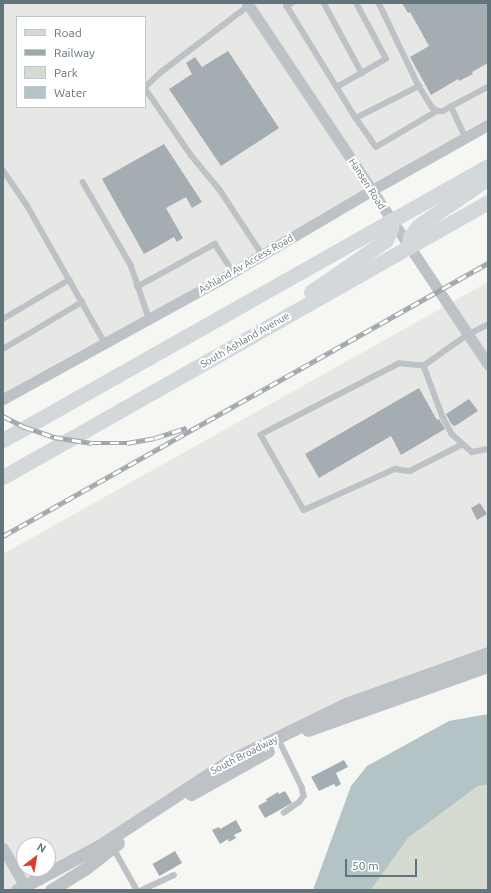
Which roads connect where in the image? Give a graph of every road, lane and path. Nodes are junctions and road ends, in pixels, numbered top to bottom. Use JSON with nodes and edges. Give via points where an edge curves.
{"nodes":[{"id":1,"x":293,"y":3,"type":"edge"},
{"id":2,"x":324,"y":3,"type":"edge"},
{"id":3,"x":356,"y":3,"type":"edge"},
{"id":4,"x":378,"y":3,"type":"edge"},
{"id":5,"x":250,"y":4,"type":"edge"},
{"id":6,"x":362,"y":73,"type":"junction"},
{"id":7,"x":419,"y":86,"type":"junction"},
{"id":8,"x":337,"y":87,"type":"junction"},
{"id":9,"x":488,"y":87,"type":"edge"},
{"id":10,"x":452,"y":106,"type":"junction"},
{"id":11,"x":436,"y":111,"type":"junction"},
{"id":12,"x":356,"y":118,"type":"junction"},
{"id":13,"x":488,"y":125,"type":"edge"},
{"id":14,"x":466,"y":138,"type":"junction"},
{"id":15,"x":488,"y":166,"type":"edge"},
{"id":16,"x":3,"y":170,"type":"edge"},
{"id":17,"x":488,"y":178,"type":"edge"},
{"id":18,"x":83,"y":182,"type":"dead end"},
{"id":19,"x":372,"y":190,"type":"junction"},
{"id":20,"x":488,"y":202,"type":"edge"},
{"id":21,"x":391,"y":220,"type":"junction"},
{"id":22,"x":408,"y":247,"type":"junction"},
{"id":23,"x":262,"y":254,"type":"junction"},
{"id":24,"x":233,"y":272,"type":"junction"},
{"id":25,"x":69,"y":280,"type":"junction"},
{"id":26,"x":137,"y":287,"type":"junction"},
{"id":27,"x":82,"y":302,"type":"junction"},
{"id":28,"x":149,"y":318,"type":"junction"},
{"id":29,"x":3,"y":319,"type":"edge"},
{"id":30,"x":280,"y":320,"type":"junction"},
{"id":31,"x":488,"y":324,"type":"edge"},
{"id":32,"x":468,"y":335,"type":"junction"},
{"id":33,"x":105,"y":343,"type":"junction"},
{"id":34,"x":3,"y":349,"type":"edge"},
{"id":35,"x":488,"y":364,"type":"edge"},
{"id":36,"x":424,"y":366,"type":"junction"},
{"id":37,"x":4,"y":395,"type":"edge"},
{"id":38,"x":3,"y":440,"type":"edge"},
{"id":39,"x":464,"y":444,"type":"junction"},
{"id":40,"x":488,"y":449,"type":"edge"},
{"id":41,"x":3,"y":477,"type":"edge"},
{"id":42,"x":488,"y":653,"type":"edge"},
{"id":43,"x":488,"y":666,"type":"edge"},
{"id":44,"x":279,"y":740,"type":"junction"},
{"id":45,"x":284,"y":813,"type":"dead end"},
{"id":46,"x":112,"y":843,"type":"junction"},
{"id":47,"x":3,"y":848,"type":"edge"},
{"id":48,"x":174,"y":875,"type":"dead end"},
{"id":49,"x":23,"y":888,"type":"edge"},
{"id":50,"x":51,"y":890,"type":"edge"},
{"id":51,"x":137,"y":890,"type":"edge"},
{"id":52,"x":142,"y":890,"type":"edge"}],
"edges":[{"from":1,"to":8,"type":"lane","via":[[287,6]]},
{"from":2,"to":6,"type":"lane"},
{"from":3,"to":6,"type":"lane","via":[[386,59]]},
{"from":4,"to":7,"type":"lane"},
{"from":5,"to":19,"type":"street","name":"Hansen Road"},
{"from":5,"to":23,"type":"lane","via":[[162,72],[146,88],[192,155],[220,190]]},
{"from":6,"to":8,"type":"lane"},
{"from":7,"to":11,"type":"lane"},
{"from":7,"to":12,"type":"lane"},
{"from":8,"to":12,"type":"lane"},
{"from":9,"to":10,"type":"lane"},
{"from":10,"to":11,"type":"lane","via":[[443,111]]},
{"from":10,"to":14,"type":"lane"},
{"from":11,"to":12,"type":"lane","via":[[376,147]]},
{"from":13,"to":14,"type":"street","name":"Ashland Av Access Road"},
{"from":14,"to":19,"type":"street","name":"Ashland Av Access Road"},
{"from":15,"to":21,"type":"main road"},
{"from":16,"to":25,"type":"lane","via":[[27,205]]},
{"from":17,"to":22,"type":"main road","via":[[418,226],[410,237]]},
{"from":18,"to":26,"type":"lane","via":[[132,265]]},
{"from":19,"to":21,"type":"street","name":"Hansen Road"},
{"from":19,"to":23,"type":"street","name":"Ashland Av Access Road"},
{"from":20,"to":22,"type":"main road","name":"South Ashland Avenue"},
{"from":21,"to":22,"type":"street","name":"Hansen Road"},
{"from":21,"to":30,"type":"main road","via":[[391,229],[386,240],[296,303]]},
{"from":21,"to":38,"type":"main road"},
{"from":22,"to":30,"type":"main road","name":"South Ashland Avenue"},
{"from":22,"to":32,"type":"street","name":"Hansen Road"},
{"from":23,"to":24,"type":"street","name":"Ashland Av Access Road"},
{"from":24,"to":26,"type":"lane","via":[[215,244]]},
{"from":24,"to":28,"type":"street","name":"Ashland Av Access Road"},
{"from":25,"to":27,"type":"lane"},
{"from":25,"to":29,"type":"lane"},
{"from":26,"to":28,"type":"lane"},
{"from":27,"to":33,"type":"lane"},
{"from":27,"to":34,"type":"lane"},
{"from":28,"to":33,"type":"street","name":"Ashland Av Access Road"},
{"from":30,"to":41,"type":"main road","name":"South Ashland Avenue"},
{"from":31,"to":32,"type":"lane"},
{"from":32,"to":35,"type":"street","name":"Hansen Road"},
{"from":32,"to":36,"type":"lane"},
{"from":33,"to":37,"type":"street","name":"Ashland Av Access Road"},
{"from":36,"to":39,"type":"lane","via":[[443,417],[452,434]]},
{"from":36,"to":39,"type":"lane","via":[[399,364],[261,435],[304,510],[395,469],[410,471]]},
{"from":39,"to":40,"type":"lane","via":[[472,452]]},
{"from":42,"to":44,"type":"street","name":"South Broadway","via":[[355,700]]},
{"from":43,"to":44,"type":"street","name":"South Broadway"},
{"from":44,"to":45,"type":"lane","via":[[304,796]]},
{"from":44,"to":46,"type":"street","name":"South Broadway","via":[[217,767]]},
{"from":46,"to":49,"type":"street","name":"South Broadway"},
{"from":46,"to":50,"type":"street","name":"South Broadway","via":[[85,869]]},
{"from":46,"to":51,"type":"lane"},
{"from":47,"to":49,"type":"street"},
{"from":48,"to":52,"type":"lane"}]}
